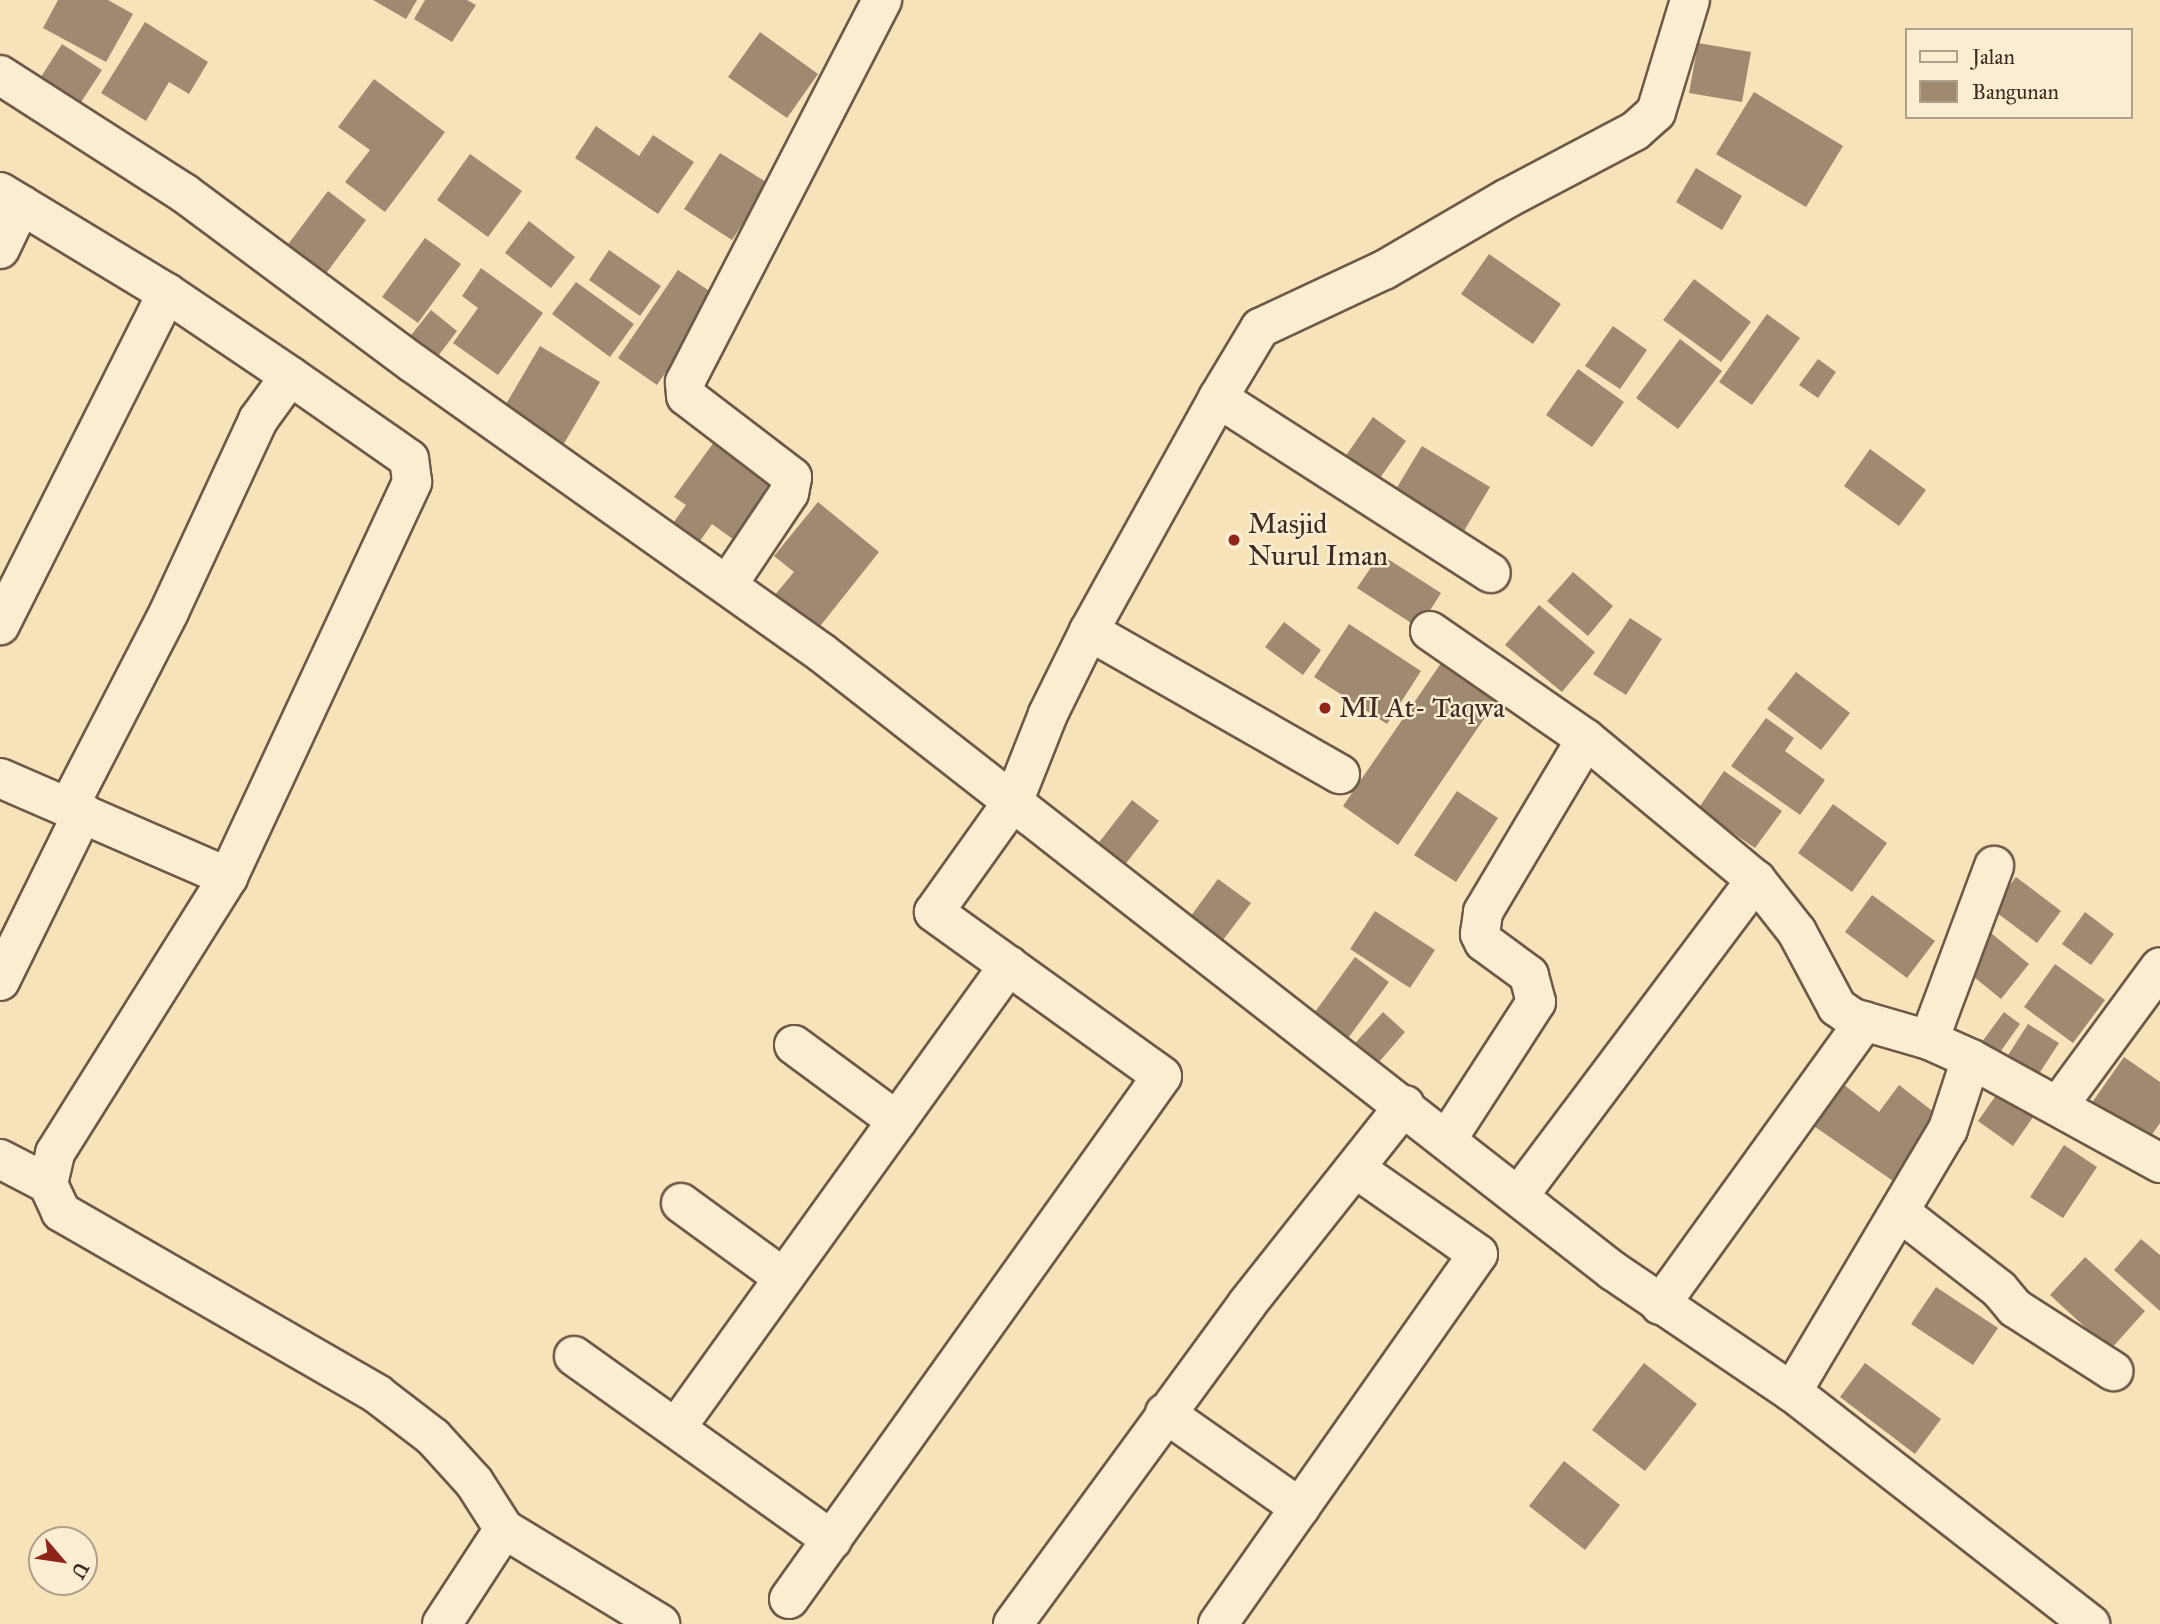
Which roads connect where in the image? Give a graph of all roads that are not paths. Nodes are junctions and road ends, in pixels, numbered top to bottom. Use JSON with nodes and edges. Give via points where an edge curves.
{"nodes":[{"id":1,"x":882,"y":0,"type":"edge"},
{"id":2,"x":1690,"y":0,"type":"edge"},
{"id":3,"x":0,"y":75,"type":"edge"},
{"id":4,"x":11,"y":198,"type":"edge"},
{"id":5,"x":0,"y":250,"type":"edge"},
{"id":6,"x":167,"y":293,"type":"junction"},
{"id":7,"x":290,"y":376,"type":"junction"},
{"id":8,"x":1218,"y":398,"type":"junction"},
{"id":9,"x":1490,"y":573,"type":"dead end"},
{"id":10,"x":728,"y":584,"type":"junction"},
{"id":11,"x":0,"y":625,"type":"edge"},
{"id":12,"x":1089,"y":631,"type":"junction"},
{"id":13,"x":1430,"y":631,"type":"dead end"},
{"id":14,"x":1586,"y":739,"type":"junction"},
{"id":15,"x":1340,"y":774,"type":"dead end"},
{"id":16,"x":0,"y":778,"type":"edge"},
{"id":17,"x":1014,"y":800,"type":"junction"},
{"id":18,"x":76,"y":809,"type":"junction"},
{"id":19,"x":1994,"y":866,"type":"dead end"},
{"id":20,"x":228,"y":877,"type":"junction"},
{"id":21,"x":1756,"y":880,"type":"junction"},
{"id":22,"x":1009,"y":965,"type":"junction"},
{"id":23,"x":2160,"y":967,"type":"edge"},
{"id":24,"x":0,"y":981,"type":"edge"},
{"id":25,"x":1865,"y":1021,"type":"junction"},
{"id":26,"x":1928,"y":1040,"type":"junction"},
{"id":27,"x":794,"y":1045,"type":"dead end"},
{"id":28,"x":1971,"y":1059,"type":"junction"},
{"id":29,"x":1405,"y":1105,"type":"junction"},
{"id":30,"x":2057,"y":1107,"type":"junction"},
{"id":31,"x":897,"y":1121,"type":"junction"},
{"id":32,"x":1448,"y":1138,"type":"junction"},
{"id":33,"x":0,"y":1159,"type":"edge"},
{"id":34,"x":2160,"y":1163,"type":"edge"},
{"id":35,"x":1356,"y":1169,"type":"junction"},
{"id":36,"x":48,"y":1184,"type":"junction"},
{"id":37,"x":1520,"y":1195,"type":"junction"},
{"id":38,"x":681,"y":1203,"type":"dead end"},
{"id":39,"x":1901,"y":1213,"type":"junction"},
{"id":40,"x":784,"y":1278,"type":"junction"},
{"id":41,"x":1660,"y":1305,"type":"junction"},
{"id":42,"x":574,"y":1356,"type":"dead end"},
{"id":43,"x":2113,"y":1371,"type":"dead end"},
{"id":44,"x":1792,"y":1392,"type":"junction"},
{"id":45,"x":1165,"y":1413,"type":"junction"},
{"id":46,"x":676,"y":1428,"type":"junction"},
{"id":47,"x":1300,"y":1508,"type":"junction"},
{"id":48,"x":504,"y":1529,"type":"junction"},
{"id":49,"x":832,"y":1540,"type":"junction"},
{"id":50,"x":789,"y":1598,"type":"dead end"},
{"id":51,"x":442,"y":1624,"type":"edge"},
{"id":52,"x":660,"y":1624,"type":"edge"},
{"id":53,"x":1013,"y":1624,"type":"edge"},
{"id":54,"x":1218,"y":1624,"type":"edge"},
{"id":55,"x":2090,"y":1624,"type":"edge"}],
"edges":[{"from":1,"to":10,"type":"street","via":[[685,382],[685,396],[792,477],[789,493]]},
{"from":2,"to":8,"type":"street","via":[[1656,112],[1635,131],[1384,270],[1261,328]]},
{"from":3,"to":10,"type":"street","via":[[184,193],[413,363]]},
{"from":4,"to":5,"type":"street"},
{"from":4,"to":6,"type":"street"},
{"from":6,"to":7,"type":"street"},
{"from":6,"to":11,"type":"street"},
{"from":7,"to":18,"type":"street","via":[[258,420]]},
{"from":7,"to":20,"type":"street","via":[[409,459],[412,482]]},
{"from":8,"to":9,"type":"street"},
{"from":8,"to":12,"type":"street"},
{"from":10,"to":17,"type":"street"},
{"from":12,"to":15,"type":"street"},
{"from":12,"to":17,"type":"street","via":[[1048,714]]},
{"from":13,"to":14,"type":"street"},
{"from":14,"to":21,"type":"street"},
{"from":14,"to":32,"type":"street","via":[[1483,912],[1480,934],[1484,942],[1529,975],[1536,1002]]},
{"from":16,"to":18,"type":"street"},
{"from":17,"to":22,"type":"street","via":[[934,912]]},
{"from":17,"to":29,"type":"street","via":[[1246,986]]},
{"from":18,"to":20,"type":"street"},
{"from":18,"to":24,"type":"street"},
{"from":19,"to":26,"type":"street"},
{"from":20,"to":36,"type":"street","via":[[55,1153]]},
{"from":21,"to":25,"type":"street","via":[[1797,932],[1837,1007]]},
{"from":21,"to":37,"type":"street"},
{"from":22,"to":31,"type":"street"},
{"from":22,"to":49,"type":"street","via":[[1162,1076]]},
{"from":23,"to":30,"type":"street"},
{"from":25,"to":26,"type":"street"},
{"from":25,"to":41,"type":"street"},
{"from":26,"to":28,"type":"street"},
{"from":27,"to":31,"type":"street"},
{"from":28,"to":30,"type":"street"},
{"from":28,"to":39,"type":"street","via":[[1948,1129]]},
{"from":29,"to":32,"type":"street"},
{"from":29,"to":35,"type":"street"},
{"from":30,"to":34,"type":"street"},
{"from":31,"to":40,"type":"street"},
{"from":32,"to":37,"type":"street"},
{"from":33,"to":36,"type":"street"},
{"from":35,"to":45,"type":"street"},
{"from":35,"to":47,"type":"street","via":[[1478,1254]]},
{"from":36,"to":48,"type":"street","via":[[61,1212],[377,1394],[433,1437],[466,1473]]},
{"from":37,"to":41,"type":"street"},
{"from":38,"to":40,"type":"street"},
{"from":39,"to":43,"type":"street","via":[[2000,1289],[2015,1307]]},
{"from":39,"to":44,"type":"street"},
{"from":40,"to":46,"type":"street"},
{"from":41,"to":44,"type":"street"},
{"from":42,"to":46,"type":"street"},
{"from":44,"to":55,"type":"street"},
{"from":45,"to":47,"type":"street"},
{"from":45,"to":53,"type":"street"},
{"from":46,"to":49,"type":"street"},
{"from":47,"to":54,"type":"street"},
{"from":48,"to":51,"type":"street"},
{"from":48,"to":52,"type":"street"},
{"from":49,"to":50,"type":"street"}]}
